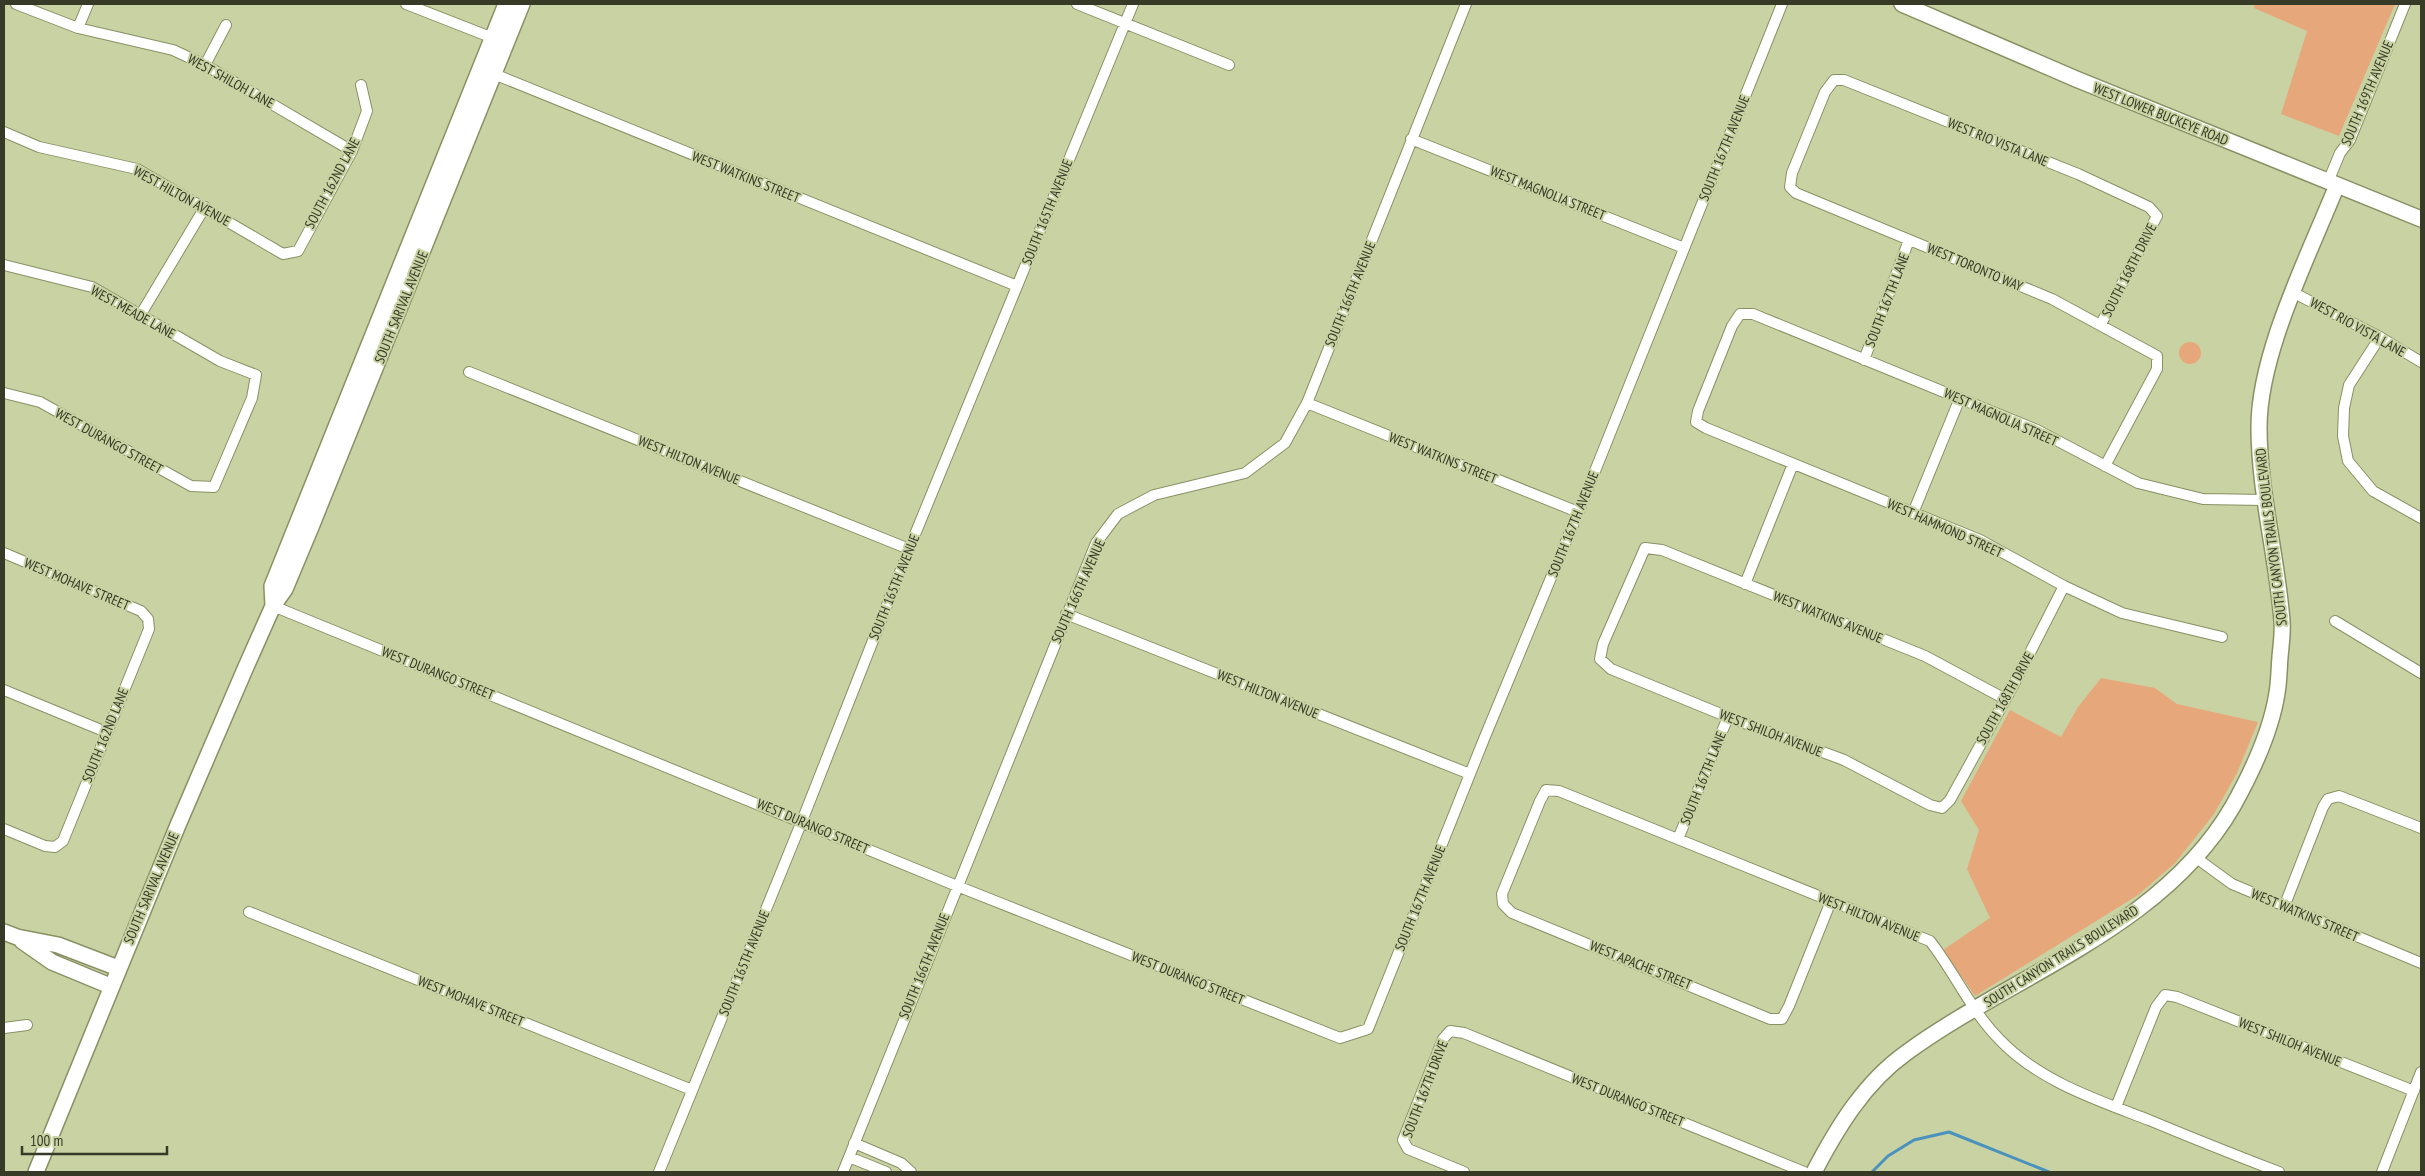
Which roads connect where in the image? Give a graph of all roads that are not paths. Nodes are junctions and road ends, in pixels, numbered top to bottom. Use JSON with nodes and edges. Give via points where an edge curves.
{"nodes":[{"id":1,"x":16,"y":4,"type":"edge"},
{"id":2,"x":88,"y":4,"type":"edge"},
{"id":3,"x":406,"y":4,"type":"edge"},
{"id":4,"x":506,"y":4,"type":"edge"},
{"id":5,"x":522,"y":4,"type":"edge"},
{"id":6,"x":1077,"y":4,"type":"edge"},
{"id":7,"x":1133,"y":4,"type":"edge"},
{"id":8,"x":1466,"y":4,"type":"edge"},
{"id":9,"x":1782,"y":4,"type":"edge"},
{"id":10,"x":1902,"y":4,"type":"edge"},
{"id":11,"x":2405,"y":4,"type":"edge"},
{"id":12,"x":1125,"y":23,"type":"junction"},
{"id":13,"x":226,"y":26,"type":"dead end"},
{"id":14,"x":78,"y":28,"type":"junction"},
{"id":15,"x":509,"y":36,"type":"junction"},
{"id":16,"x":492,"y":38,"type":"junction"},
{"id":17,"x":206,"y":65,"type":"junction"},
{"id":18,"x":1229,"y":65,"type":"dead end"},
{"id":19,"x":494,"y":74,"type":"junction"},
{"id":20,"x":476,"y":79,"type":"junction"},
{"id":21,"x":1834,"y":80,"type":"joint"},
{"id":22,"x":362,"y":86,"type":"dead end"},
{"id":23,"x":4,"y":132,"type":"edge"},
{"id":24,"x":1411,"y":139,"type":"junction"},
{"id":25,"x":352,"y":151,"type":"junction"},
{"id":26,"x":2333,"y":183,"type":"junction"},
{"id":27,"x":205,"y":207,"type":"junction"},
{"id":28,"x":2157,"y":216,"type":"joint"},
{"id":29,"x":2421,"y":219,"type":"edge"},
{"id":30,"x":1909,"y":240,"type":"junction"},
{"id":31,"x":1684,"y":248,"type":"junction"},
{"id":32,"x":298,"y":251,"type":"joint"},
{"id":33,"x":4,"y":265,"type":"edge"},
{"id":34,"x":1017,"y":286,"type":"junction"},
{"id":35,"x":2294,"y":293,"type":"junction"},
{"id":36,"x":141,"y":314,"type":"junction"},
{"id":37,"x":2101,"y":324,"type":"junction"},
{"id":38,"x":2380,"y":337,"type":"junction"},
{"id":39,"x":1864,"y":360,"type":"junction"},
{"id":40,"x":2421,"y":362,"type":"edge"},
{"id":41,"x":469,"y":372,"type":"dead end"},
{"id":42,"x":4,"y":393,"type":"edge"},
{"id":43,"x":1960,"y":398,"type":"junction"},
{"id":44,"x":1307,"y":403,"type":"junction"},
{"id":45,"x":1696,"y":422,"type":"joint"},
{"id":46,"x":1794,"y":464,"type":"junction"},
{"id":47,"x":2105,"y":466,"type":"junction"},
{"id":48,"x":214,"y":487,"type":"joint"},
{"id":49,"x":2265,"y":500,"type":"junction"},
{"id":50,"x":1578,"y":512,"type":"junction"},
{"id":51,"x":1913,"y":513,"type":"junction"},
{"id":52,"x":2421,"y":518,"type":"edge"},
{"id":53,"x":909,"y":549,"type":"junction"},
{"id":54,"x":4,"y":553,"type":"edge"},
{"id":55,"x":1745,"y":584,"type":"junction"},
{"id":56,"x":2064,"y":586,"type":"junction"},
{"id":57,"x":273,"y":606,"type":"junction"},
{"id":58,"x":1066,"y":614,"type":"junction"},
{"id":59,"x":148,"y":619,"type":"joint"},
{"id":60,"x":2335,"y":621,"type":"dead end"},
{"id":61,"x":2222,"y":638,"type":"dead end"},
{"id":62,"x":1600,"y":659,"type":"joint"},
{"id":63,"x":2421,"y":673,"type":"edge"},
{"id":64,"x":4,"y":690,"type":"edge"},
{"id":65,"x":2005,"y":700,"type":"junction"},
{"id":66,"x":1728,"y":717,"type":"junction"},
{"id":67,"x":106,"y":732,"type":"junction"},
{"id":68,"x":1470,"y":774,"type":"junction"},
{"id":69,"x":1942,"y":808,"type":"joint"},
{"id":70,"x":802,"y":821,"type":"junction"},
{"id":71,"x":2421,"y":828,"type":"edge"},
{"id":72,"x":4,"y":829,"type":"edge"},
{"id":73,"x":1678,"y":839,"type":"junction"},
{"id":74,"x":2195,"y":857,"type":"junction"},
{"id":75,"x":957,"y":886,"type":"junction"},
{"id":76,"x":1831,"y":901,"type":"junction"},
{"id":77,"x":1503,"y":904,"type":"joint"},
{"id":78,"x":2284,"y":908,"type":"junction"},
{"id":79,"x":249,"y":912,"type":"dead end"},
{"id":80,"x":10,"y":934,"type":"edge"},
{"id":81,"x":2421,"y":963,"type":"edge"},
{"id":82,"x":118,"y":968,"type":"junction"},
{"id":83,"x":110,"y":986,"type":"junction"},
{"id":84,"x":1973,"y":1010,"type":"junction"},
{"id":85,"x":27,"y":1025,"type":"dead end"},
{"id":86,"x":4,"y":1028,"type":"edge"},
{"id":87,"x":1450,"y":1031,"type":"joint"},
{"id":88,"x":1354,"y":1035,"type":"joint"},
{"id":89,"x":2421,"y":1072,"type":"edge"},
{"id":90,"x":692,"y":1090,"type":"junction"},
{"id":91,"x":2414,"y":1091,"type":"junction"},
{"id":92,"x":2116,"y":1107,"type":"junction"},
{"id":93,"x":854,"y":1143,"type":"junction"},
{"id":94,"x":849,"y":1157,"type":"junction"},
{"id":95,"x":887,"y":1157,"type":"junction"},
{"id":96,"x":883,"y":1171,"type":"edge"},
{"id":97,"x":36,"y":1172,"type":"edge"},
{"id":98,"x":659,"y":1172,"type":"edge"},
{"id":99,"x":843,"y":1172,"type":"edge"},
{"id":100,"x":911,"y":1172,"type":"edge"},
{"id":101,"x":1464,"y":1172,"type":"edge"},
{"id":102,"x":1804,"y":1172,"type":"edge"},
{"id":103,"x":1814,"y":1172,"type":"edge"},
{"id":104,"x":2279,"y":1172,"type":"edge"},
{"id":105,"x":2382,"y":1172,"type":"edge"}],
"edges":[{"from":1,"to":14,"type":"street","name":"WEST SHILOH LANE"},
{"from":2,"to":14,"type":"street"},
{"from":3,"to":16,"type":"street"},
{"from":4,"to":16,"type":"main road","name":"SOUTH SARIVAL AVENUE"},
{"from":5,"to":15,"type":"main road","name":"SOUTH SARIVAL AVENUE"},
{"from":6,"to":12,"type":"street"},
{"from":7,"to":12,"type":"street","name":"SOUTH 165TH AVENUE"},
{"from":8,"to":24,"type":"street","name":"SOUTH 166TH AVENUE"},
{"from":9,"to":31,"type":"street","name":"SOUTH 167TH AVENUE"},
{"from":10,"to":26,"type":"main road","name":"WEST LOWER BUCKEYE ROAD","via":[[2076,79]]},
{"from":11,"to":26,"type":"street","name":"SOUTH 169TH AVENUE","via":[[2350,140],[2340,154]]},
{"from":12,"to":18,"type":"street"},
{"from":12,"to":34,"type":"street","name":"SOUTH 165TH AVENUE"},
{"from":13,"to":17,"type":"street"},
{"from":14,"to":17,"type":"street","name":"WEST SHILOH LANE","via":[[173,50]]},
{"from":15,"to":16,"type":"street"},
{"from":15,"to":19,"type":"main road","name":"SOUTH SARIVAL AVENUE"},
{"from":16,"to":20,"type":"main road","name":"SOUTH SARIVAL AVENUE"},
{"from":17,"to":25,"type":"street","name":"WEST SHILOH LANE"},
{"from":19,"to":20,"type":"street"},
{"from":19,"to":34,"type":"street","name":"WEST WATKINS STREET"},
{"from":19,"to":57,"type":"main road","name":"SOUTH SARIVAL AVENUE","via":[[315,518],[285,589]]},
{"from":20,"to":57,"type":"main road","name":"SOUTH SARIVAL AVENUE","via":[[272,586]]},
{"from":21,"to":28,"type":"street","name":"WEST RIO VISTA LANE","via":[[1844,80],[2078,174],[2149,207]]},
{"from":21,"to":30,"type":"street","name":"WEST TORONTO WAY","via":[[1825,92],[1792,173],[1790,187],[1796,193]]},
{"from":22,"to":25,"type":"street","name":"SOUTH 162ND LANE","via":[[366,111]]},
{"from":23,"to":27,"type":"street","name":"WEST HILTON AVENUE","via":[[39,147],[137,169]]},
{"from":24,"to":31,"type":"street","name":"WEST MAGNOLIA STREET"},
{"from":24,"to":44,"type":"street","name":"SOUTH 166TH AVENUE"},
{"from":25,"to":32,"type":"street","name":"SOUTH 162ND LANE"},
{"from":26,"to":29,"type":"main road","name":"WEST LOWER BUCKEYE ROAD"},
{"from":26,"to":35,"type":"main road","name":"SOUTH CANYON TRAILS BOULEVARD"},
{"from":27,"to":32,"type":"street","name":"WEST HILTON AVENUE","via":[[283,254]]},
{"from":27,"to":36,"type":"street"},
{"from":28,"to":37,"type":"street","name":"SOUTH 168TH DRIVE"},
{"from":30,"to":37,"type":"street","name":"WEST TORONTO WAY","via":[[2052,299]]},
{"from":30,"to":39,"type":"street","name":"SOUTH 167TH LANE"},
{"from":31,"to":50,"type":"street","name":"SOUTH 167TH AVENUE"},
{"from":33,"to":36,"type":"street","name":"WEST MEADE LANE","via":[[92,287]]},
{"from":34,"to":53,"type":"street","name":"SOUTH 165TH AVENUE"},
{"from":35,"to":38,"type":"street","name":"WEST RIO VISTA LANE"},
{"from":35,"to":49,"type":"main road","name":"SOUTH CANYON TRAILS BOULEVARD","via":[[2276,337],[2264,382],[2259,426]]},
{"from":36,"to":48,"type":"street","name":"WEST MEADE LANE","via":[[220,361],[256,375],[252,398]]},
{"from":37,"to":47,"type":"street","name":"WEST TORONTO WAY","via":[[2157,356],[2157,369]]},
{"from":38,"to":40,"type":"street","name":"WEST RIO VISTA LANE"},
{"from":38,"to":52,"type":"street","via":[[2349,385],[2343,436],[2348,461],[2373,491]]},
{"from":39,"to":43,"type":"street","name":"WEST MAGNOLIA STREET"},
{"from":39,"to":45,"type":"street","name":"WEST MAGNOLIA STREET","via":[[1752,314],[1740,314],[1732,326]]},
{"from":41,"to":53,"type":"street","name":"WEST HILTON AVENUE"},
{"from":42,"to":48,"type":"street","name":"WEST DURANGO STREET","via":[[40,402],[191,486]]},
{"from":43,"to":47,"type":"street","name":"WEST MAGNOLIA STREET","via":[[2036,430]]},
{"from":43,"to":51,"type":"street"},
{"from":44,"to":50,"type":"street","name":"WEST WATKINS STREET"},
{"from":44,"to":58,"type":"street","name":"SOUTH 166TH AVENUE","via":[[1284,443],[1245,473],[1154,495],[1118,514],[1096,543]]},
{"from":45,"to":46,"type":"street","name":"WEST HAMMOND STREET"},
{"from":46,"to":51,"type":"street","name":"WEST HAMMOND STREET"},
{"from":46,"to":55,"type":"street"},
{"from":47,"to":49,"type":"street","name":"WEST MAGNOLIA STREET","via":[[2138,484],[2203,498]]},
{"from":49,"to":74,"type":"main road","name":"SOUTH CANYON TRAILS BOULEVARD","via":[[2282,623],[2277,694],[2258,755],[2232,808]]},
{"from":50,"to":68,"type":"street","name":"SOUTH 167TH AVENUE"},
{"from":51,"to":56,"type":"street","name":"WEST HAMMOND STREET","via":[[1980,540]]},
{"from":53,"to":70,"type":"street","name":"SOUTH 165TH AVENUE"},
{"from":54,"to":59,"type":"street","name":"WEST MOHAVE STREET","via":[[141,611]]},
{"from":55,"to":62,"type":"street","name":"WEST WATKINS AVENUE","via":[[1662,550],[1645,548],[1603,644]]},
{"from":55,"to":65,"type":"street","name":"WEST WATKINS AVENUE","via":[[1925,656]]},
{"from":56,"to":61,"type":"street","name":"WEST HAMMOND STREET","via":[[2122,613]]},
{"from":56,"to":65,"type":"street","name":"SOUTH 168TH DRIVE"},
{"from":57,"to":70,"type":"street","name":"WEST DURANGO STREET"},
{"from":57,"to":82,"type":"main road","name":"SOUTH SARIVAL AVENUE"},
{"from":58,"to":68,"type":"street","name":"WEST HILTON AVENUE"},
{"from":58,"to":75,"type":"street","name":"SOUTH 166TH AVENUE"},
{"from":59,"to":67,"type":"street","name":"SOUTH 162ND LANE","via":[[148,629]]},
{"from":60,"to":63,"type":"street"},
{"from":62,"to":66,"type":"street","name":"WEST SHILOH AVENUE","via":[[1611,669]]},
{"from":64,"to":67,"type":"street"},
{"from":65,"to":69,"type":"street","name":"SOUTH 168TH DRIVE","via":[[1950,800]]},
{"from":66,"to":69,"type":"street","name":"WEST SHILOH AVENUE","via":[[1844,760],[1930,805]]},
{"from":66,"to":73,"type":"street","name":"SOUTH 167TH LANE"},
{"from":67,"to":72,"type":"street","name":"SOUTH 162ND LANE","via":[[63,841],[55,847],[45,846]]},
{"from":68,"to":88,"type":"street","name":"SOUTH 167TH AVENUE","via":[[1368,1029]]},
{"from":70,"to":75,"type":"street","name":"WEST DURANGO STREET"},
{"from":70,"to":90,"type":"street","name":"SOUTH 165TH AVENUE"},
{"from":71,"to":78,"type":"street","via":[[2339,796],[2328,798]]},
{"from":73,"to":76,"type":"street","name":"WEST HILTON AVENUE"},
{"from":73,"to":77,"type":"street","name":"WEST HILTON AVENUE","via":[[1559,791],[1546,790],[1502,894]]},
{"from":74,"to":78,"type":"street","name":"WEST WATKINS STREET","via":[[2232,884]]},
{"from":74,"to":84,"type":"main road","name":"SOUTH CANYON TRAILS BOULEVARD","via":[[2167,886],[2128,918]]},
{"from":75,"to":88,"type":"street","name":"WEST DURANGO STREET","via":[[1340,1038]]},
{"from":75,"to":93,"type":"street","name":"SOUTH 166TH AVENUE"},
{"from":76,"to":77,"type":"street","name":"WEST APACHE STREET","via":[[1782,1019],[1770,1019],[1512,913]]},
{"from":76,"to":84,"type":"street","name":"WEST HILTON AVENUE","via":[[1930,942],[1942,956]]},
{"from":78,"to":81,"type":"street","name":"WEST WATKINS STREET"},
{"from":79,"to":90,"type":"street","name":"WEST MOHAVE STREET"},
{"from":80,"to":82,"type":"main road","via":[[58,945]]},
{"from":80,"to":83,"type":"main road","via":[[52,962]]},
{"from":82,"to":83,"type":"main road","name":"SOUTH SARIVAL AVENUE"},
{"from":83,"to":97,"type":"main road","name":"SOUTH SARIVAL AVENUE"},
{"from":84,"to":92,"type":"street","name":"WEST HILTON AVENUE","via":[[2016,1056],[2042,1074]]},
{"from":84,"to":103,"type":"main road","name":"SOUTH CANYON TRAILS BOULEVARD","via":[[1904,1054],[1868,1088],[1836,1131]]},
{"from":85,"to":86,"type":"street"},
{"from":87,"to":101,"type":"street","name":"SOUTH 167TH DRIVE","via":[[1443,1039],[1403,1140],[1408,1149]]},
{"from":87,"to":102,"type":"street","name":"WEST DURANGO STREET","via":[[1464,1033]]},
{"from":89,"to":91,"type":"street"},
{"from":90,"to":98,"type":"street","name":"SOUTH 165TH AVENUE"},
{"from":91,"to":92,"type":"street","name":"WEST SHILOH AVENUE","via":[[2165,995],[2156,1007]]},
{"from":91,"to":105,"type":"street"},
{"from":92,"to":104,"type":"street","name":"WEST HILTON AVENUE"},
{"from":93,"to":94,"type":"street","name":"SOUTH 166TH AVENUE"},
{"from":93,"to":95,"type":"street"},
{"from":94,"to":96,"type":"street"},
{"from":94,"to":99,"type":"street","name":"SOUTH 166TH AVENUE"},
{"from":95,"to":96,"type":"street"},
{"from":95,"to":100,"type":"street"}]}
